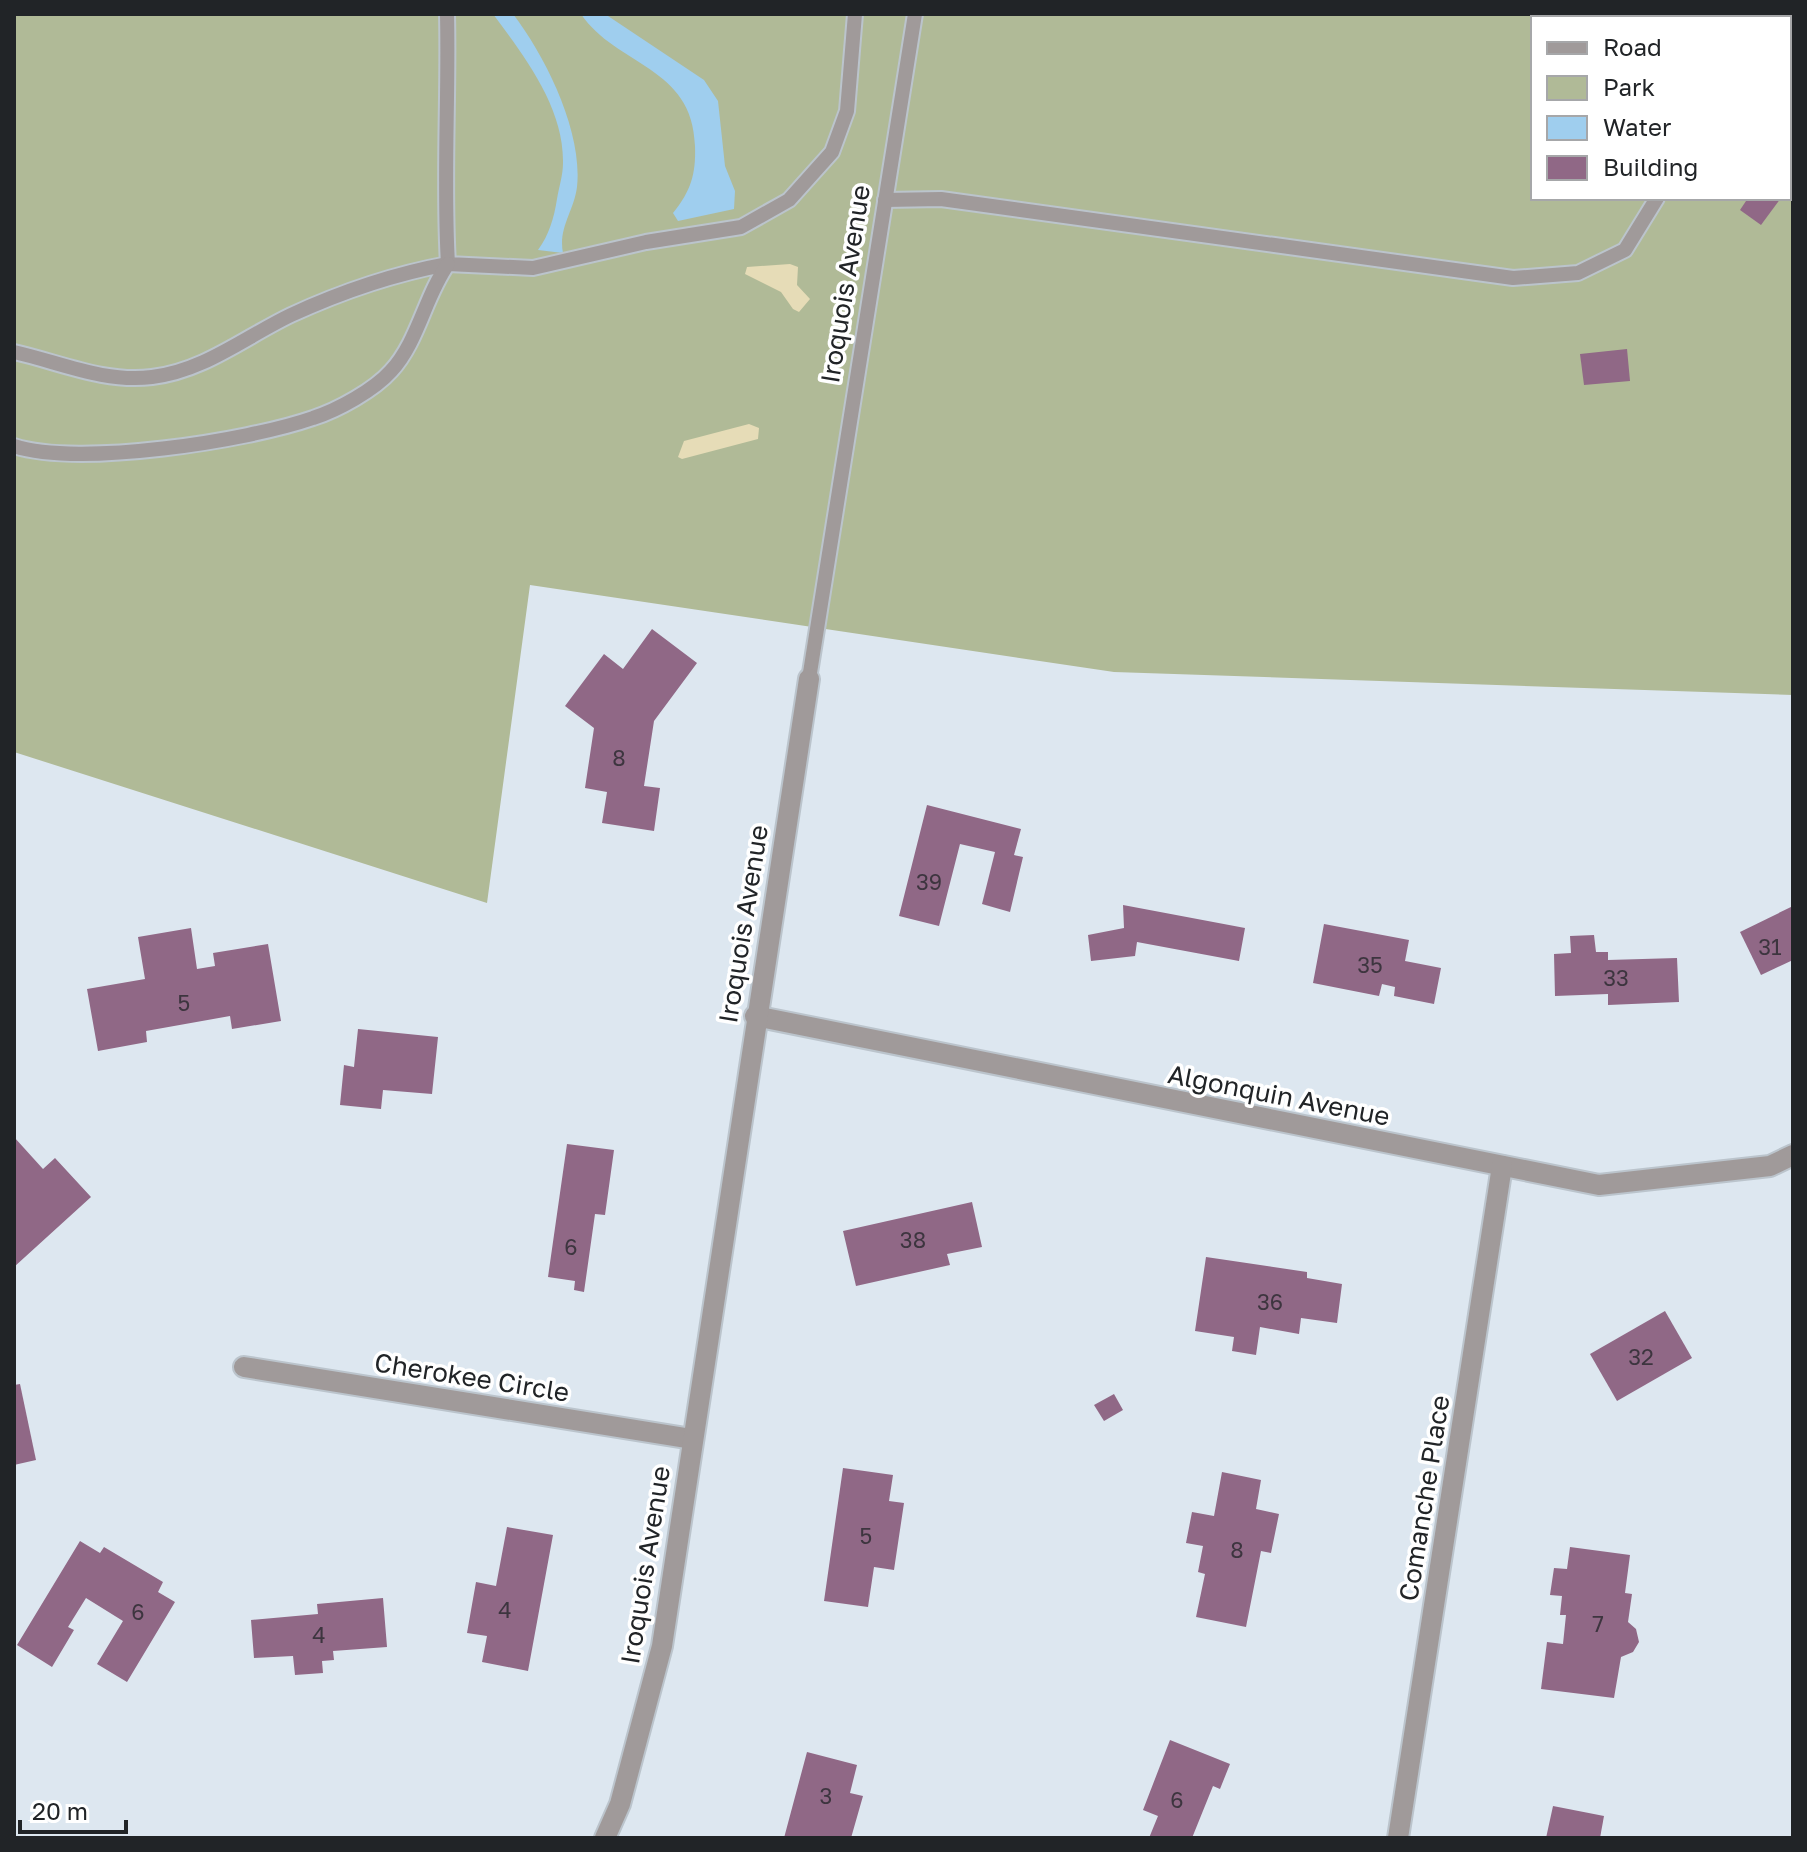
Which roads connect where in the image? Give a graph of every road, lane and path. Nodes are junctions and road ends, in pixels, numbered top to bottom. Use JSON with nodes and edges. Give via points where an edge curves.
{"nodes":[{"id":1,"x":447,"y":14,"type":"edge"},
{"id":2,"x":855,"y":14,"type":"edge"},
{"id":3,"x":915,"y":14,"type":"edge"},
{"id":4,"x":885,"y":200,"type":"junction"},
{"id":5,"x":1656,"y":200,"type":"edge"},
{"id":6,"x":448,"y":264,"type":"junction"},
{"id":7,"x":14,"y":352,"type":"edge"},
{"id":8,"x":14,"y":446,"type":"edge"},
{"id":9,"x":809,"y":679,"type":"joint"},
{"id":10,"x":755,"y":1016,"type":"junction"},
{"id":11,"x":1793,"y":1155,"type":"edge"},
{"id":12,"x":1502,"y":1166,"type":"junction"},
{"id":13,"x":244,"y":1367,"type":"dead end"},
{"id":14,"x":692,"y":1439,"type":"junction"},
{"id":15,"x":605,"y":1838,"type":"edge"},
{"id":16,"x":1398,"y":1838,"type":"edge"}],
"edges":[{"from":1,"to":6,"type":"lane"},
{"from":2,"to":6,"type":"lane","via":[[852,76],[842,125],[832,152],[789,200],[741,227],[533,268]]},
{"from":3,"to":4,"type":"lane","name":"Iroquois Avenue"},
{"from":4,"to":5,"type":"lane","via":[[941,199],[1513,278],[1578,273],[1625,250]]},
{"from":4,"to":9,"type":"lane","name":"Iroquois Avenue"},
{"from":6,"to":7,"type":"lane","via":[[360,286],[289,316],[189,370],[149,378],[94,374]]},
{"from":6,"to":8,"type":"lane","via":[[391,371],[316,418],[249,435],[129,451],[39,454]]},
{"from":9,"to":10,"type":"street","name":"Iroquois Avenue"},
{"from":10,"to":12,"type":"street","name":"Algonquin Avenue"},
{"from":10,"to":14,"type":"street","name":"Iroquois Avenue"},
{"from":11,"to":12,"type":"street","name":"Algonquin Avenue","via":[[1770,1166],[1599,1185]]},
{"from":12,"to":16,"type":"street","name":"Comanche Place"},
{"from":13,"to":14,"type":"street","name":"Cherokee Circle"},
{"from":14,"to":15,"type":"street","name":"Iroquois Avenue","via":[[662,1646],[620,1804]]}]}
